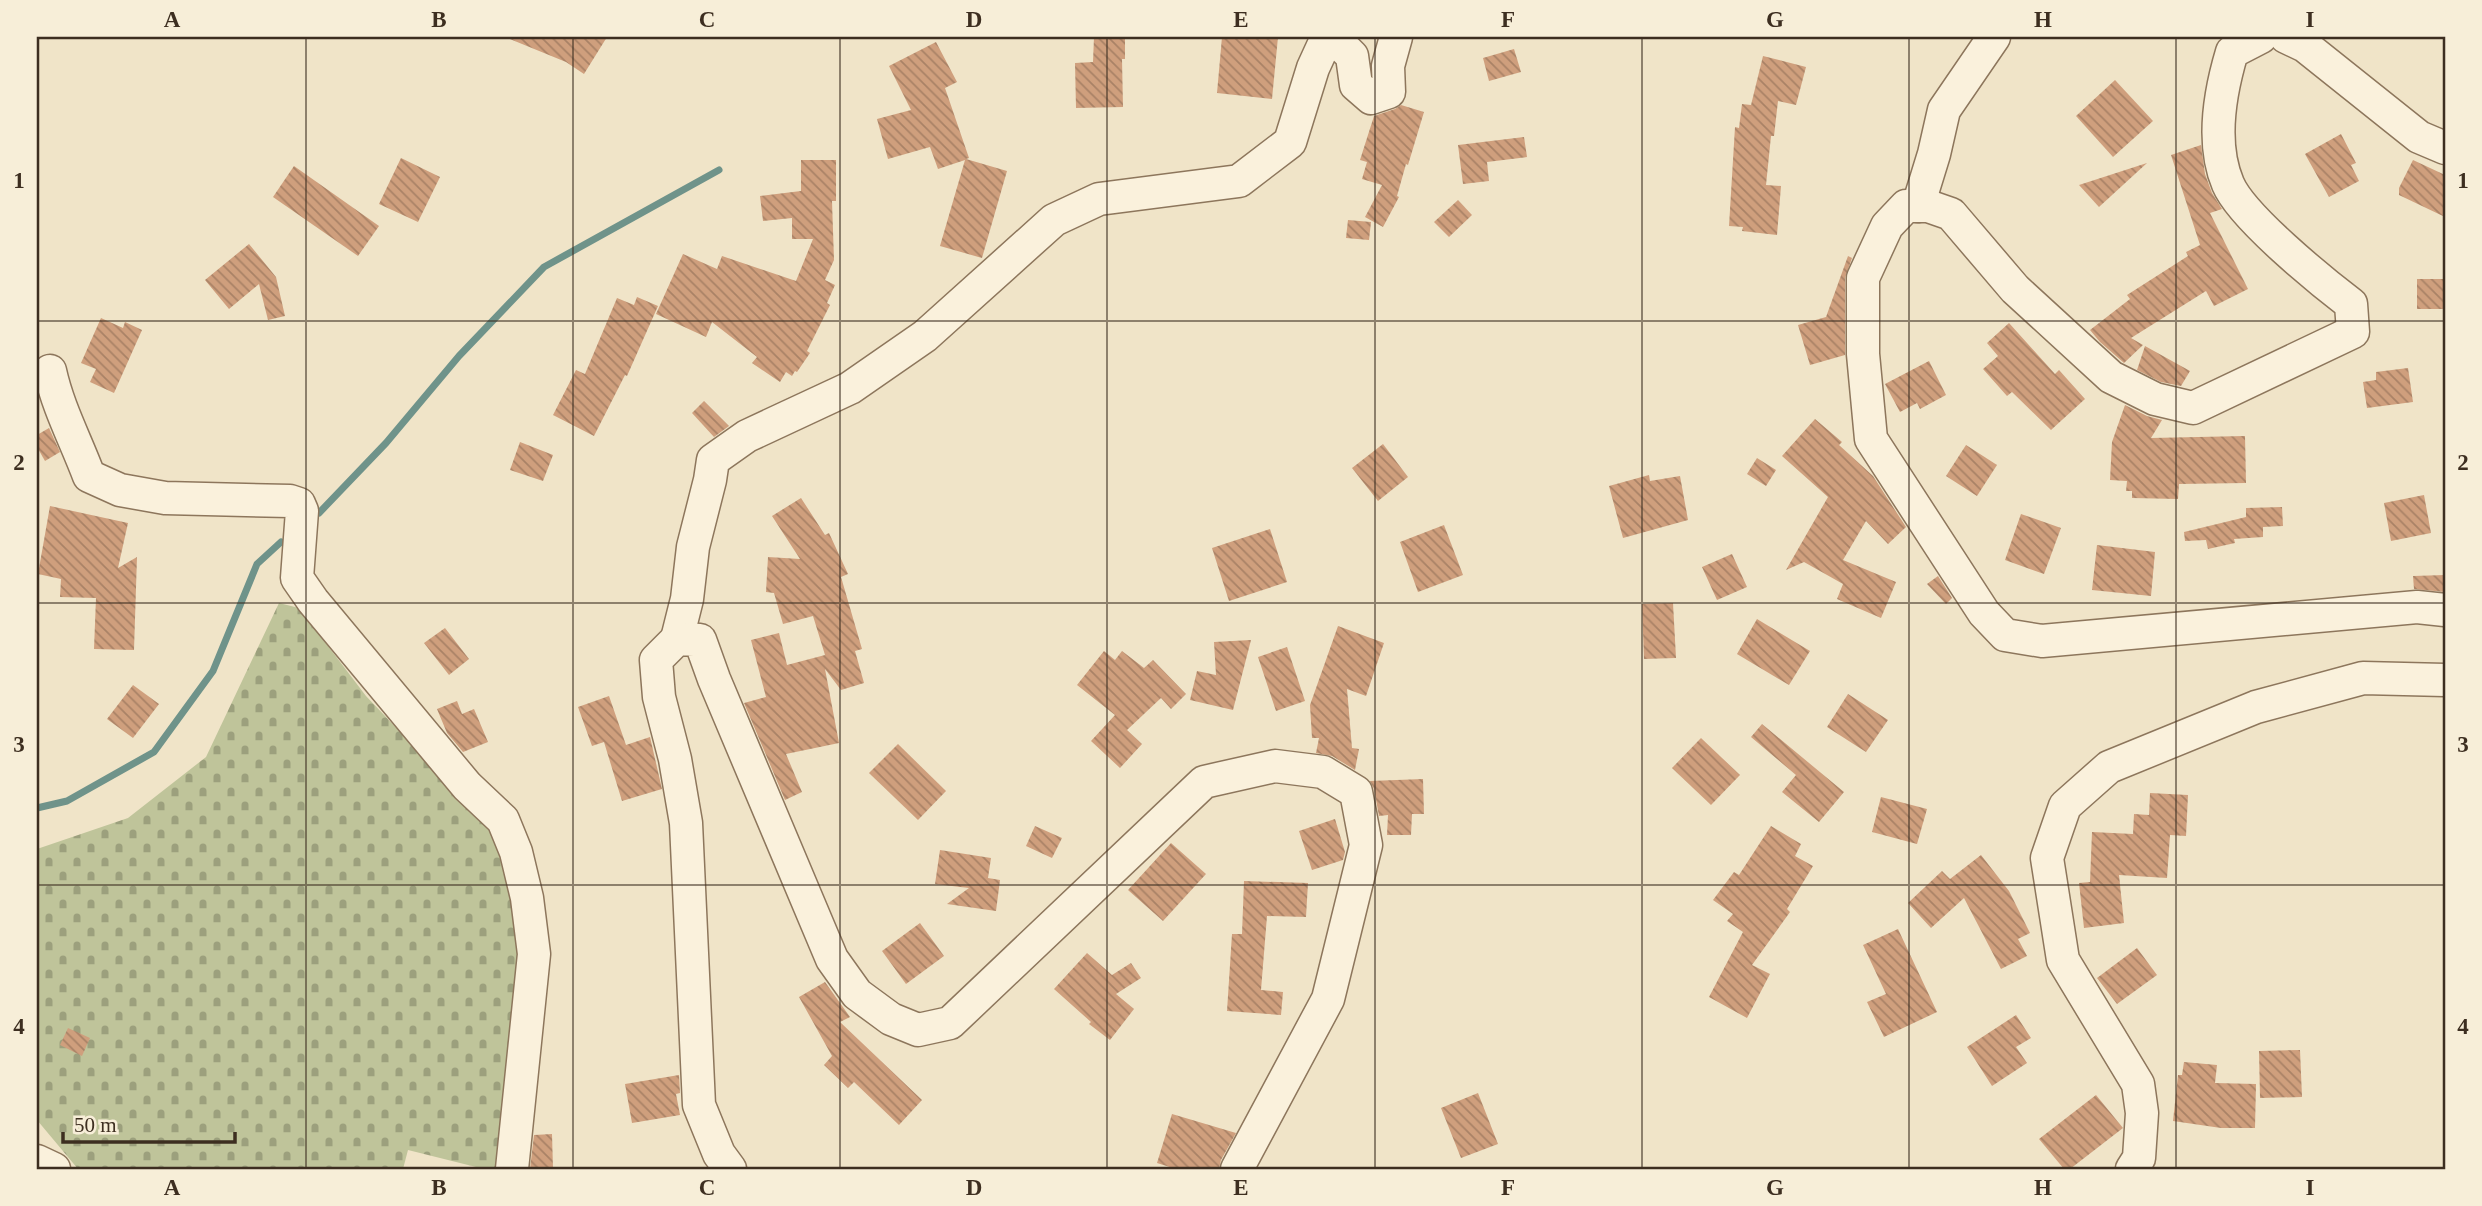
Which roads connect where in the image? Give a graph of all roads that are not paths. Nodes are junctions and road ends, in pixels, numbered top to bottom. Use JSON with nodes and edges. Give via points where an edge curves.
{"nodes":[{"id":1,"x":1396,"y":37,"type":"edge"},
{"id":2,"x":1994,"y":37,"type":"edge"},
{"id":3,"x":2261,"y":37,"type":"edge"},
{"id":4,"x":2299,"y":40,"type":"edge"},
{"id":5,"x":2445,"y":148,"type":"edge"},
{"id":6,"x":1918,"y":206,"type":"junction"},
{"id":7,"x":50,"y":371,"type":"dead end"},
{"id":8,"x":2445,"y":610,"type":"edge"},
{"id":9,"x":677,"y":639,"type":"junction"},
{"id":10,"x":2445,"y":680,"type":"edge"},
{"id":11,"x":37,"y":1161,"type":"edge"},
{"id":12,"x":54,"y":1169,"type":"edge"},
{"id":13,"x":512,"y":1169,"type":"edge"},
{"id":14,"x":730,"y":1169,"type":"edge"},
{"id":15,"x":1237,"y":1169,"type":"edge"},
{"id":16,"x":2133,"y":1169,"type":"edge"}],
"edges":[{"from":1,"to":9,"type":"street","via":[[1388,66],[1389,92],[1371,98],[1356,85],[1352,56],[1336,40],[1324,44],[1290,142],[1239,181],[1099,199],[1054,220],[914,343],[850,388],[747,436],[713,460]]},
{"from":2,"to":6,"type":"street","via":[[1944,110]]},
{"from":3,"to":6,"type":"street","via":[[2232,52],[2225,73],[2218,141],[2228,185],[2249,215],[2351,304],[2353,332],[2326,346],[2193,408],[2155,399],[2111,377],[2015,289],[1951,214]]},
{"from":4,"to":5,"type":"street","via":[[2419,137]]},
{"from":6,"to":8,"type":"street","via":[[1906,206],[1887,226],[1863,278],[1863,354],[1871,439],[1984,613],[2005,635],[2042,641],[2417,607]]},
{"from":7,"to":13,"type":"street","via":[[56,399],[89,476],[120,489],[165,498],[299,504],[297,578],[467,786],[503,820],[527,898],[534,954]]},
{"from":9,"to":14,"type":"street","via":[[656,660],[659,697],[686,823],[699,1105]]},
{"from":9,"to":15,"type":"street","via":[[700,640],[832,959],[857,995],[891,1019],[918,1030],[950,1023],[1204,782],[1275,766],[1323,772],[1356,792],[1366,845],[1328,999]]},
{"from":10,"to":16,"type":"street","via":[[2363,678],[2256,707],[2109,767],[2065,806],[2047,858],[2063,960],[2138,1084],[2141,1124],[2139,1158]]},
{"from":11,"to":12,"type":"street"}]}
